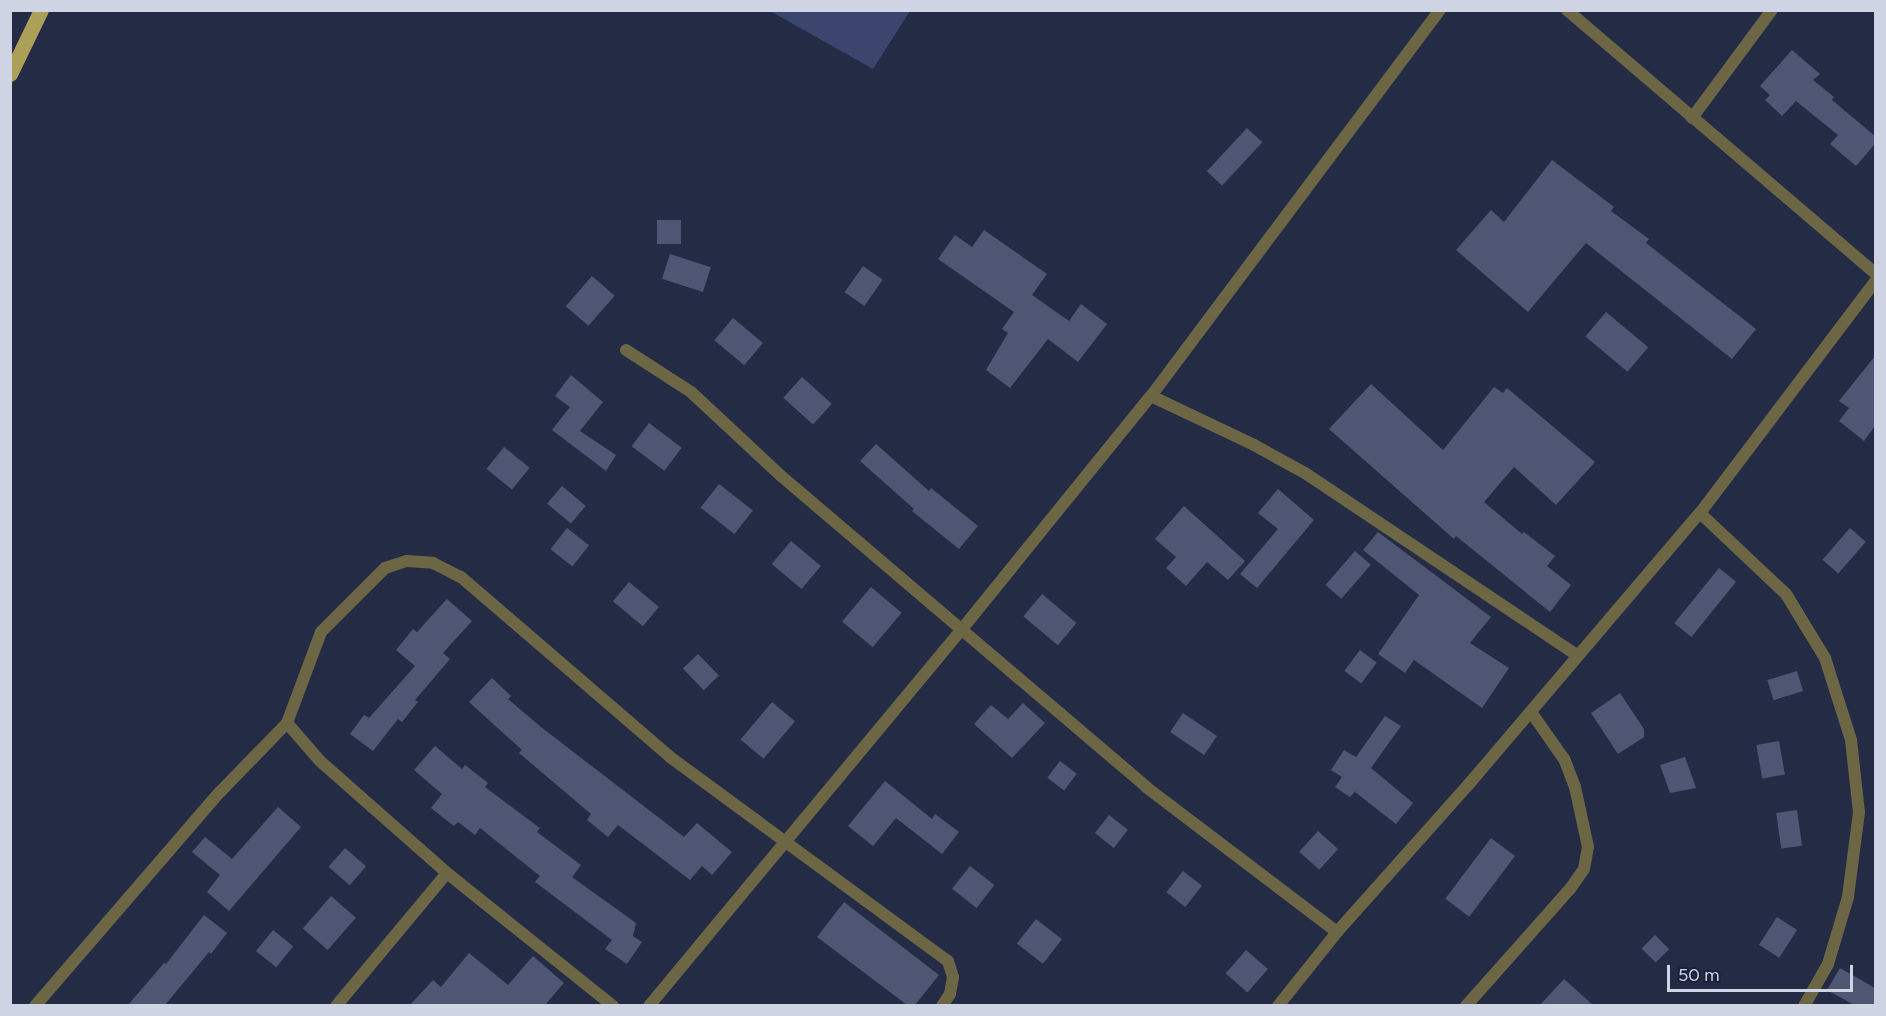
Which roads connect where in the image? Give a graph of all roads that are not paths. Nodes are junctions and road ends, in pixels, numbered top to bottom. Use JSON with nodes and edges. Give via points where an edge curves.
{"nodes":[{"id":1,"x":41,"y":10,"type":"edge"},
{"id":2,"x":1440,"y":10,"type":"edge"},
{"id":3,"x":1567,"y":10,"type":"edge"},
{"id":4,"x":1772,"y":10,"type":"edge"},
{"id":5,"x":10,"y":74,"type":"edge"},
{"id":6,"x":1692,"y":118,"type":"junction"},
{"id":7,"x":1875,"y":274,"type":"edge"},
{"id":8,"x":1875,"y":280,"type":"edge"},
{"id":9,"x":626,"y":350,"type":"dead end"},
{"id":10,"x":1151,"y":396,"type":"junction"},
{"id":11,"x":1700,"y":513,"type":"junction"},
{"id":12,"x":962,"y":629,"type":"junction"},
{"id":13,"x":1577,"y":655,"type":"junction"},
{"id":14,"x":1531,"y":712,"type":"junction"},
{"id":15,"x":287,"y":723,"type":"junction"},
{"id":16,"x":785,"y":841,"type":"junction"},
{"id":17,"x":447,"y":873,"type":"junction"},
{"id":18,"x":1337,"y":932,"type":"junction"},
{"id":19,"x":35,"y":1005,"type":"edge"},
{"id":20,"x":336,"y":1005,"type":"edge"},
{"id":21,"x":613,"y":1005,"type":"edge"},
{"id":22,"x":649,"y":1005,"type":"edge"},
{"id":23,"x":942,"y":1005,"type":"edge"},
{"id":24,"x":1278,"y":1005,"type":"edge"},
{"id":25,"x":1466,"y":1005,"type":"edge"},
{"id":26,"x":1804,"y":1005,"type":"edge"}],
"edges":[{"from":1,"to":5,"type":"main road"},
{"from":2,"to":10,"type":"street"},
{"from":3,"to":6,"type":"street"},
{"from":4,"to":6,"type":"street"},
{"from":6,"to":7,"type":"street"},
{"from":8,"to":11,"type":"street"},
{"from":9,"to":12,"type":"street","via":[[691,392],[780,475]]},
{"from":10,"to":12,"type":"street"},
{"from":10,"to":13,"type":"street","via":[[1305,473]]},
{"from":11,"to":13,"type":"street"},
{"from":11,"to":26,"type":"street","via":[[1786,594],[1825,658],[1851,740],[1859,812],[1848,897],[1828,964]]},
{"from":12,"to":16,"type":"street"},
{"from":12,"to":18,"type":"street","via":[[1146,787]]},
{"from":13,"to":14,"type":"street"},
{"from":14,"to":18,"type":"street"},
{"from":14,"to":25,"type":"street","via":[[1564,759],[1575,787],[1588,847],[1584,869]]},
{"from":15,"to":16,"type":"street","via":[[321,632],[385,568],[407,561],[433,563],[461,578],[670,757]]},
{"from":15,"to":17,"type":"street","via":[[320,761]]},
{"from":15,"to":19,"type":"street","via":[[220,792]]},
{"from":16,"to":22,"type":"street"},
{"from":16,"to":23,"type":"street","via":[[948,961],[953,977],[950,994]]},
{"from":17,"to":20,"type":"street"},
{"from":17,"to":21,"type":"street"},
{"from":18,"to":24,"type":"street"}]}
